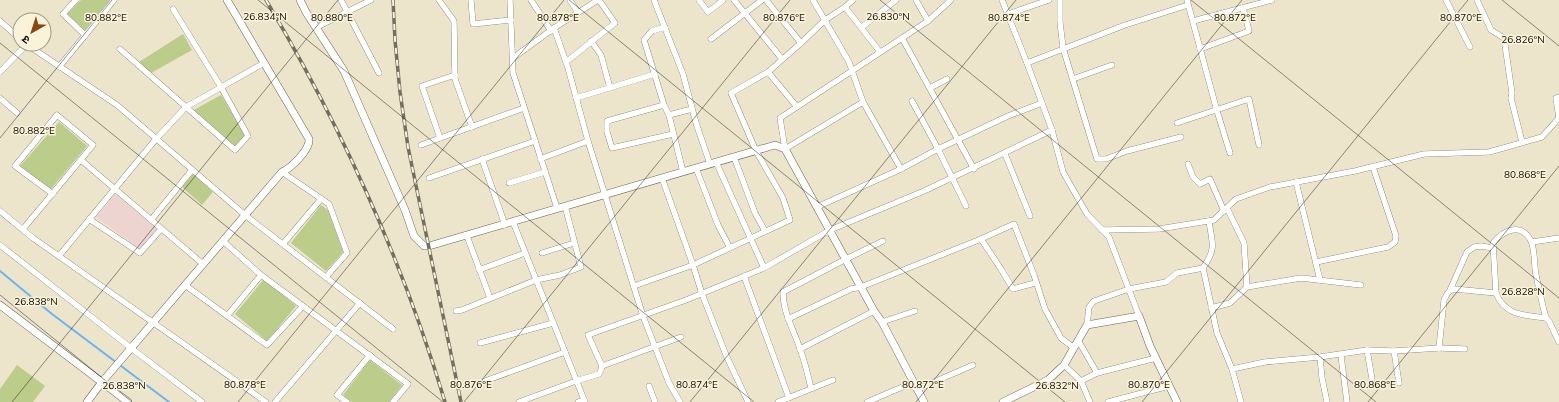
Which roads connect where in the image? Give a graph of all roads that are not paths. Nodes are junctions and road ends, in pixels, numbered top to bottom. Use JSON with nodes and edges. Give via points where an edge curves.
{"nodes":[{"id":1,"x":76,"y":0,"type":"edge"},
{"id":2,"x":114,"y":0,"type":"edge"},
{"id":3,"x":227,"y":0,"type":"edge"},
{"id":4,"x":300,"y":0,"type":"edge"},
{"id":5,"x":341,"y":0,"type":"edge"},
{"id":6,"x":371,"y":0,"type":"edge"},
{"id":7,"x":439,"y":0,"type":"edge"},
{"id":8,"x":471,"y":0,"type":"edge"},
{"id":9,"x":510,"y":0,"type":"edge"},
{"id":10,"x":531,"y":0,"type":"edge"},
{"id":11,"x":570,"y":0,"type":"edge"},
{"id":12,"x":598,"y":0,"type":"edge"},
{"id":13,"x":654,"y":0,"type":"edge"},
{"id":14,"x":699,"y":0,"type":"edge"},
{"id":15,"x":723,"y":0,"type":"edge"},
{"id":16,"x":734,"y":0,"type":"edge"},
{"id":17,"x":762,"y":0,"type":"edge"},
{"id":18,"x":766,"y":0,"type":"edge"},
{"id":19,"x":813,"y":0,"type":"edge"},
{"id":20,"x":853,"y":0,"type":"edge"},
{"id":21,"x":896,"y":0,"type":"edge"},
{"id":22,"x":916,"y":0,"type":"edge"},
{"id":23,"x":950,"y":0,"type":"edge"},
{"id":24,"x":1002,"y":0,"type":"edge"},
{"id":25,"x":1049,"y":0,"type":"edge"},
{"id":26,"x":1060,"y":0,"type":"edge"},
{"id":27,"x":1272,"y":0,"type":"edge"},
{"id":28,"x":1446,"y":0,"type":"edge"},
{"id":29,"x":1477,"y":0,"type":"edge"},
{"id":30,"x":1188,"y":2,"type":"edge"},
{"id":31,"x":845,"y":7,"type":"junction"},
{"id":32,"x":1243,"y":8,"type":"junction"},
{"id":33,"x":173,"y":9,"type":"dead end"},
{"id":34,"x":346,"y":12,"type":"junction"},
{"id":35,"x":578,"y":13,"type":"junction"},
{"id":36,"x":744,"y":13,"type":"junction"},
{"id":37,"x":1008,"y":14,"type":"junction"},
{"id":38,"x":511,"y":20,"type":"junction"},
{"id":39,"x":825,"y":20,"type":"junction"},
{"id":40,"x":0,"y":21,"type":"edge"},
{"id":41,"x":928,"y":21,"type":"junction"},
{"id":42,"x":1193,"y":21,"type":"junction"},
{"id":43,"x":317,"y":27,"type":"junction"},
{"id":44,"x":665,"y":27,"type":"junction"},
{"id":45,"x":862,"y":27,"type":"junction"},
{"id":46,"x":553,"y":29,"type":"junction"},
{"id":47,"x":12,"y":32,"type":"edge"},
{"id":48,"x":85,"y":35,"type":"junction"},
{"id":49,"x":902,"y":38,"type":"junction"},
{"id":50,"x":710,"y":39,"type":"dead end"},
{"id":51,"x":591,"y":41,"type":"junction"},
{"id":52,"x":801,"y":43,"type":"junction"},
{"id":53,"x":1470,"y":47,"type":"dead end"},
{"id":54,"x":1063,"y":48,"type":"junction"},
{"id":55,"x":120,"y":49,"type":"dead end"},
{"id":56,"x":1200,"y":49,"type":"junction"},
{"id":57,"x":19,"y":52,"type":"edge"},
{"id":58,"x":37,"y":52,"type":"edge"},
{"id":59,"x":880,"y":52,"type":"junction"},
{"id":60,"x":512,"y":58,"type":"junction"},
{"id":61,"x":782,"y":59,"type":"junction"},
{"id":62,"x":566,"y":62,"type":"junction"},
{"id":63,"x":264,"y":63,"type":"junction"},
{"id":64,"x":1027,"y":63,"type":"junction"},
{"id":65,"x":1112,"y":66,"type":"dead end"},
{"id":66,"x":59,"y":67,"type":"junction"},
{"id":67,"x":852,"y":70,"type":"junction"},
{"id":68,"x":0,"y":72,"type":"edge"},
{"id":69,"x":768,"y":72,"type":"junction"},
{"id":70,"x":379,"y":73,"type":"dead end"},
{"id":71,"x":655,"y":74,"type":"junction"},
{"id":72,"x":455,"y":75,"type":"junction"},
{"id":73,"x":947,"y":79,"type":"dead end"},
{"id":74,"x":1073,"y":79,"type":"junction"},
{"id":75,"x":221,"y":87,"type":"junction"},
{"id":76,"x":610,"y":88,"type":"junction"},
{"id":77,"x":930,"y":88,"type":"junction"},
{"id":78,"x":1559,"y":97,"type":"edge"},
{"id":79,"x":0,"y":98,"type":"edge"},
{"id":80,"x":576,"y":98,"type":"junction"},
{"id":81,"x":912,"y":101,"type":"dead end"},
{"id":82,"x":863,"y":102,"type":"junction"},
{"id":83,"x":1042,"y":103,"type":"junction"},
{"id":84,"x":664,"y":105,"type":"junction"},
{"id":85,"x":186,"y":107,"type":"junction"},
{"id":86,"x":797,"y":107,"type":"junction"},
{"id":87,"x":524,"y":108,"type":"junction"},
{"id":88,"x":692,"y":109,"type":"junction"},
{"id":89,"x":1217,"y":110,"type":"junction"},
{"id":90,"x":17,"y":113,"type":"dead end"},
{"id":91,"x":669,"y":115,"type":"junction"},
{"id":92,"x":1177,"y":123,"type":"dead end"},
{"id":93,"x":472,"y":127,"type":"junction"},
{"id":94,"x":1052,"y":130,"type":"junction"},
{"id":95,"x":673,"y":134,"type":"junction"},
{"id":96,"x":440,"y":138,"type":"junction"},
{"id":97,"x":1181,"y":138,"type":"dead end"},
{"id":98,"x":156,"y":139,"type":"junction"},
{"id":99,"x":958,"y":139,"type":"junction"},
{"id":100,"x":535,"y":141,"type":"junction"},
{"id":101,"x":588,"y":142,"type":"junction"},
{"id":102,"x":1522,"y":142,"type":"junction"},
{"id":103,"x":422,"y":145,"type":"dead end"},
{"id":104,"x":1259,"y":145,"type":"dead end"},
{"id":105,"x":785,"y":149,"type":"junction"},
{"id":106,"x":938,"y":149,"type":"junction"},
{"id":107,"x":756,"y":151,"type":"junction"},
{"id":108,"x":1230,"y":153,"type":"dead end"},
{"id":109,"x":1005,"y":154,"type":"junction"},
{"id":110,"x":734,"y":157,"type":"junction"},
{"id":111,"x":482,"y":159,"type":"junction"},
{"id":112,"x":540,"y":159,"type":"junction"},
{"id":113,"x":81,"y":160,"type":"junction"},
{"id":114,"x":713,"y":163,"type":"junction"},
{"id":115,"x":1188,"y":164,"type":"dead end"},
{"id":116,"x":1373,"y":167,"type":"junction"},
{"id":117,"x":696,"y":168,"type":"junction"},
{"id":118,"x":901,"y":169,"type":"junction"},
{"id":119,"x":974,"y":169,"type":"junction"},
{"id":120,"x":192,"y":170,"type":"junction"},
{"id":121,"x":282,"y":172,"type":"junction"},
{"id":122,"x":545,"y":172,"type":"junction"},
{"id":123,"x":683,"y":172,"type":"junction"},
{"id":124,"x":429,"y":178,"type":"dead end"},
{"id":125,"x":662,"y":178,"type":"junction"},
{"id":126,"x":952,"y":178,"type":"junction"},
{"id":127,"x":1296,"y":182,"type":"junction"},
{"id":128,"x":509,"y":183,"type":"dead end"},
{"id":129,"x":115,"y":189,"type":"junction"},
{"id":130,"x":53,"y":194,"type":"junction"},
{"id":131,"x":605,"y":194,"type":"junction"},
{"id":132,"x":321,"y":199,"type":"junction"},
{"id":133,"x":565,"y":206,"type":"junction"},
{"id":134,"x":966,"y":206,"type":"dead end"},
{"id":135,"x":817,"y":207,"type":"junction"},
{"id":136,"x":557,"y":208,"type":"junction"},
{"id":137,"x":1226,"y":209,"type":"junction"},
{"id":138,"x":0,"y":211,"type":"edge"},
{"id":139,"x":245,"y":215,"type":"junction"},
{"id":140,"x":1030,"y":216,"type":"dead end"},
{"id":141,"x":89,"y":219,"type":"junction"},
{"id":142,"x":151,"y":220,"type":"junction"},
{"id":143,"x":1209,"y":221,"type":"junction"},
{"id":144,"x":513,"y":222,"type":"junction"},
{"id":145,"x":505,"y":225,"type":"junction"},
{"id":146,"x":23,"y":229,"type":"junction"},
{"id":147,"x":161,"y":229,"type":"junction"},
{"id":148,"x":830,"y":230,"type":"junction"},
{"id":149,"x":1102,"y":230,"type":"junction"},
{"id":150,"x":765,"y":232,"type":"junction"},
{"id":151,"x":467,"y":236,"type":"junction"},
{"id":152,"x":752,"y":238,"type":"junction"},
{"id":153,"x":1559,"y":238,"type":"edge"},
{"id":154,"x":981,"y":239,"type":"junction"},
{"id":155,"x":223,"y":241,"type":"junction"},
{"id":156,"x":883,"y":241,"type":"dead end"},
{"id":157,"x":1532,"y":242,"type":"junction"},
{"id":158,"x":284,"y":244,"type":"junction"},
{"id":159,"x":574,"y":244,"type":"junction"},
{"id":160,"x":0,"y":245,"type":"edge"},
{"id":161,"x":730,"y":248,"type":"junction"},
{"id":162,"x":1494,"y":248,"type":"junction"},
{"id":163,"x":526,"y":253,"type":"junction"},
{"id":164,"x":542,"y":253,"type":"dead end"},
{"id":165,"x":59,"y":256,"type":"junction"},
{"id":166,"x":846,"y":259,"type":"junction"},
{"id":167,"x":1316,"y":262,"type":"junction"},
{"id":168,"x":203,"y":264,"type":"junction"},
{"id":169,"x":693,"y":265,"type":"junction"},
{"id":170,"x":764,"y":268,"type":"junction"},
{"id":171,"x":1203,"y":268,"type":"junction"},
{"id":172,"x":479,"y":270,"type":"junction"},
{"id":173,"x":261,"y":275,"type":"junction"},
{"id":174,"x":744,"y":276,"type":"junction"},
{"id":175,"x":326,"y":277,"type":"junction"},
{"id":176,"x":536,"y":280,"type":"junction"},
{"id":177,"x":1320,"y":280,"type":"junction"},
{"id":178,"x":1035,"y":283,"type":"junction"},
{"id":179,"x":185,"y":285,"type":"junction"},
{"id":180,"x":1361,"y":285,"type":"dead end"},
{"id":181,"x":634,"y":286,"type":"junction"},
{"id":182,"x":861,"y":287,"type":"junction"},
{"id":183,"x":1248,"y":287,"type":"junction"},
{"id":184,"x":1129,"y":289,"type":"junction"},
{"id":185,"x":1450,"y":290,"type":"junction"},
{"id":186,"x":1496,"y":292,"type":"junction"},
{"id":187,"x":702,"y":294,"type":"junction"},
{"id":188,"x":490,"y":298,"type":"junction"},
{"id":189,"x":360,"y":303,"type":"junction"},
{"id":190,"x":0,"y":305,"type":"edge"},
{"id":191,"x":303,"y":306,"type":"junction"},
{"id":192,"x":1211,"y":308,"type":"junction"},
{"id":193,"x":456,"y":311,"type":"dead end"},
{"id":194,"x":874,"y":311,"type":"junction"},
{"id":195,"x":915,"y":311,"type":"dead end"},
{"id":196,"x":227,"y":316,"type":"junction"},
{"id":197,"x":643,"y":316,"type":"junction"},
{"id":198,"x":1139,"y":316,"type":"junction"},
{"id":199,"x":1546,"y":318,"type":"junction"},
{"id":200,"x":788,"y":319,"type":"junction"},
{"id":201,"x":153,"y":322,"type":"junction"},
{"id":202,"x":882,"y":322,"type":"junction"},
{"id":203,"x":553,"y":323,"type":"junction"},
{"id":204,"x":1087,"y":326,"type":"junction"},
{"id":205,"x":393,"y":329,"type":"dead end"},
{"id":206,"x":336,"y":330,"type":"junction"},
{"id":207,"x":681,"y":336,"type":"dead end"},
{"id":208,"x":1078,"y":340,"type":"junction"},
{"id":209,"x":1559,"y":342,"type":"edge"},
{"id":210,"x":480,"y":343,"type":"dead end"},
{"id":211,"x":655,"y":346,"type":"junction"},
{"id":212,"x":131,"y":348,"type":"junction"},
{"id":213,"x":1074,"y":348,"type":"junction"},
{"id":214,"x":1439,"y":348,"type":"junction"},
{"id":215,"x":1465,"y":348,"type":"dead end"},
{"id":216,"x":800,"y":349,"type":"junction"},
{"id":217,"x":1368,"y":350,"type":"junction"},
{"id":218,"x":565,"y":352,"type":"junction"},
{"id":219,"x":1394,"y":352,"type":"junction"},
{"id":220,"x":370,"y":355,"type":"junction"},
{"id":221,"x":1341,"y":356,"type":"dead end"},
{"id":222,"x":1320,"y":357,"type":"junction"},
{"id":223,"x":1156,"y":358,"type":"junction"},
{"id":224,"x":973,"y":365,"type":"dead end"},
{"id":225,"x":1064,"y":365,"type":"junction"},
{"id":226,"x":602,"y":366,"type":"junction"},
{"id":227,"x":1232,"y":368,"type":"junction"},
{"id":228,"x":1097,"y":374,"type":"junction"},
{"id":229,"x":1372,"y":379,"type":"dead end"},
{"id":230,"x":833,"y":380,"type":"dead end"},
{"id":231,"x":485,"y":381,"type":"dead end"},
{"id":232,"x":576,"y":381,"type":"junction"},
{"id":233,"x":1081,"y":381,"type":"junction"},
{"id":234,"x":102,"y":382,"type":"junction"},
{"id":235,"x":1399,"y":383,"type":"dead end"},
{"id":236,"x":649,"y":386,"type":"dead end"},
{"id":237,"x":1169,"y":386,"type":"junction"},
{"id":238,"x":811,"y":388,"type":"junction"},
{"id":239,"x":918,"y":390,"type":"junction"},
{"id":240,"x":789,"y":398,"type":"junction"},
{"id":241,"x":1014,"y":400,"type":"edge"},
{"id":242,"x":582,"y":401,"type":"edge"},
{"id":243,"x":86,"y":402,"type":"edge"},
{"id":244,"x":128,"y":402,"type":"edge"},
{"id":245,"x":202,"y":402,"type":"edge"},
{"id":246,"x":266,"y":402,"type":"edge"},
{"id":247,"x":275,"y":402,"type":"edge"},
{"id":248,"x":346,"y":402,"type":"edge"},
{"id":249,"x":393,"y":402,"type":"edge"},
{"id":250,"x":519,"y":402,"type":"edge"},
{"id":251,"x":655,"y":402,"type":"edge"},
{"id":252,"x":680,"y":402,"type":"edge"},
{"id":253,"x":748,"y":402,"type":"edge"},
{"id":254,"x":778,"y":402,"type":"edge"},
{"id":255,"x":866,"y":402,"type":"edge"},
{"id":256,"x":924,"y":402,"type":"edge"},
{"id":257,"x":1003,"y":402,"type":"edge"},
{"id":258,"x":1090,"y":402,"type":"edge"},
{"id":259,"x":1108,"y":402,"type":"edge"},
{"id":260,"x":1177,"y":402,"type":"edge"},
{"id":261,"x":1241,"y":402,"type":"edge"},
{"id":262,"x":1327,"y":402,"type":"edge"},
{"id":263,"x":1347,"y":402,"type":"edge"}],
"edges":[{"from":1,"to":48,"type":"street","via":[[63,14]]},
{"from":2,"to":48,"type":"street"},
{"from":3,"to":63,"type":"street"},
{"from":4,"to":43,"type":"street"},
{"from":5,"to":34,"type":"street"},
{"from":6,"to":34,"type":"street"},
{"from":7,"to":72,"type":"street","via":[[454,21]]},
{"from":8,"to":38,"type":"street","via":[[472,24]]},
{"from":9,"to":38,"type":"street"},
{"from":10,"to":46,"type":"street"},
{"from":11,"to":35,"type":"street"},
{"from":12,"to":35,"type":"street"},
{"from":12,"to":51,"type":"street","via":[[614,24]]},
{"from":13,"to":44,"type":"street"},
{"from":14,"to":15,"type":"street","via":[[708,12]]},
{"from":16,"to":36,"type":"street"},
{"from":17,"to":36,"type":"street"},
{"from":18,"to":52,"type":"street"},
{"from":19,"to":39,"type":"street"},
{"from":20,"to":31,"type":"street"},
{"from":21,"to":45,"type":"street"},
{"from":22,"to":41,"type":"street"},
{"from":23,"to":41,"type":"street"},
{"from":24,"to":37,"type":"street"},
{"from":25,"to":37,"type":"street"},
{"from":26,"to":54,"type":"street"},
{"from":27,"to":32,"type":"street"},
{"from":28,"to":53,"type":"street"},
{"from":29,"to":102,"type":"street","via":[[1491,30],[1504,38],[1511,98]]},
{"from":30,"to":42,"type":"street"},
{"from":30,"to":54,"type":"street"},
{"from":31,"to":39,"type":"street"},
{"from":31,"to":45,"type":"street"},
{"from":32,"to":42,"type":"street"},
{"from":32,"to":56,"type":"street","via":[[1249,31]]},
{"from":33,"to":75,"type":"street"},
{"from":34,"to":43,"type":"street"},
{"from":34,"to":70,"type":"street"},
{"from":35,"to":46,"type":"street"},
{"from":36,"to":50,"type":"street"},
{"from":36,"to":61,"type":"street"},
{"from":37,"to":64,"type":"street"},
{"from":38,"to":60,"type":"street"},
{"from":39,"to":52,"type":"street"},
{"from":39,"to":67,"type":"street"},
{"from":40,"to":47,"type":"street"},
{"from":41,"to":49,"type":"street"},
{"from":42,"to":56,"type":"street"},
{"from":43,"to":151,"type":"street","via":[[344,71],[414,236],[424,246]]},
{"from":44,"to":71,"type":"street","via":[[652,31],[644,40]]},
{"from":44,"to":88,"type":"street","via":[[683,74]]},
{"from":45,"to":59,"type":"street"},
{"from":46,"to":60,"type":"street"},
{"from":46,"to":62,"type":"street"},
{"from":48,"to":66,"type":"street"},
{"from":49,"to":59,"type":"street"},
{"from":49,"to":77,"type":"street"},
{"from":51,"to":62,"type":"street"},
{"from":51,"to":76,"type":"street","via":[[600,55]]},
{"from":52,"to":61,"type":"street"},
{"from":54,"to":64,"type":"street"},
{"from":54,"to":74,"type":"street"},
{"from":55,"to":85,"type":"street"},
{"from":56,"to":89,"type":"street"},
{"from":57,"to":68,"type":"street"},
{"from":58,"to":66,"type":"street"},
{"from":59,"to":67,"type":"street"},
{"from":60,"to":87,"type":"street","via":[[513,73]]},
{"from":61,"to":69,"type":"street"},
{"from":62,"to":80,"type":"street"},
{"from":63,"to":75,"type":"street"},
{"from":63,"to":121,"type":"street","via":[[309,139],[307,146],[292,166]]},
{"from":64,"to":83,"type":"street"},
{"from":65,"to":74,"type":"street"},
{"from":66,"to":98,"type":"street","via":[[116,105]]},
{"from":67,"to":82,"type":"street"},
{"from":67,"to":86,"type":"street"},
{"from":69,"to":86,"type":"street"},
{"from":69,"to":107,"type":"street","via":[[731,94]]},
{"from":71,"to":76,"type":"street"},
{"from":71,"to":84,"type":"street"},
{"from":72,"to":93,"type":"street"},
{"from":72,"to":96,"type":"street","via":[[422,86]]},
{"from":73,"to":77,"type":"street"},
{"from":74,"to":97,"type":"street","via":[[1097,159],[1106,159],[1127,151]]},
{"from":75,"to":85,"type":"street"},
{"from":75,"to":85,"type":"street","via":[[248,136],[235,150]]},
{"from":76,"to":80,"type":"street"},
{"from":77,"to":99,"type":"street"},
{"from":78,"to":102,"type":"street","via":[[1556,98],[1559,118],[1542,137]]},
{"from":79,"to":90,"type":"street"},
{"from":80,"to":101,"type":"street"},
{"from":81,"to":106,"type":"street"},
{"from":82,"to":105,"type":"street"},
{"from":82,"to":118,"type":"street"},
{"from":83,"to":94,"type":"street"},
{"from":83,"to":99,"type":"street"},
{"from":84,"to":91,"type":"street"},
{"from":84,"to":95,"type":"street","via":[[607,121],[607,132],[612,148]]},
{"from":85,"to":98,"type":"street"},
{"from":86,"to":105,"type":"street","via":[[780,118]]},
{"from":87,"to":93,"type":"street"},
{"from":87,"to":100,"type":"street"},
{"from":88,"to":91,"type":"street"},
{"from":88,"to":114,"type":"street"},
{"from":89,"to":92,"type":"street"},
{"from":89,"to":104,"type":"street","via":[[1249,100]]},
{"from":89,"to":108,"type":"street"},
{"from":91,"to":95,"type":"street"},
{"from":93,"to":96,"type":"street"},
{"from":94,"to":109,"type":"street"},
{"from":94,"to":149,"type":"street","via":[[1063,172],[1088,214]]},
{"from":95,"to":123,"type":"street"},
{"from":96,"to":103,"type":"street"},
{"from":98,"to":120,"type":"street"},
{"from":98,"to":129,"type":"street"},
{"from":99,"to":106,"type":"street"},
{"from":99,"to":119,"type":"street"},
{"from":100,"to":111,"type":"street"},
{"from":100,"to":112,"type":"street"},
{"from":101,"to":112,"type":"street"},
{"from":101,"to":131,"type":"street"},
{"from":102,"to":116,"type":"street","via":[[1489,152],[1424,154]]},
{"from":105,"to":107,"type":"street","via":[[775,145]]},
{"from":105,"to":135,"type":"street"},
{"from":106,"to":118,"type":"street"},
{"from":106,"to":126,"type":"street"},
{"from":107,"to":110,"type":"street"},
{"from":107,"to":150,"type":"street","via":[[783,198],[790,220]]},
{"from":109,"to":119,"type":"street"},
{"from":109,"to":140,"type":"street"},
{"from":110,"to":114,"type":"street"},
{"from":110,"to":150,"type":"street"},
{"from":111,"to":124,"type":"street"},
{"from":111,"to":145,"type":"street"},
{"from":112,"to":122,"type":"street"},
{"from":113,"to":129,"type":"street"},
{"from":113,"to":130,"type":"street"},
{"from":113,"to":130,"type":"street","via":[[93,145],[57,115],[15,166]]},
{"from":114,"to":117,"type":"street"},
{"from":114,"to":152,"type":"street"},
{"from":115,"to":137,"type":"street","via":[[1193,177],[1200,184],[1210,179]]},
{"from":116,"to":127,"type":"street"},
{"from":116,"to":167,"type":"street","via":[[1396,236],[1395,242],[1388,247]]},
{"from":117,"to":123,"type":"street"},
{"from":117,"to":161,"type":"street","via":[[718,225]]},
{"from":118,"to":135,"type":"street"},
{"from":119,"to":126,"type":"street"},
{"from":120,"to":139,"type":"street"},
{"from":120,"to":142,"type":"street"},
{"from":121,"to":132,"type":"street"},
{"from":121,"to":139,"type":"street"},
{"from":122,"to":128,"type":"street"},
{"from":122,"to":136,"type":"street"},
{"from":123,"to":125,"type":"street"},
{"from":125,"to":131,"type":"street"},
{"from":125,"to":169,"type":"street"},
{"from":126,"to":134,"type":"street"},
{"from":126,"to":148,"type":"street"},
{"from":127,"to":137,"type":"street","via":[[1270,186],[1236,200]]},
{"from":127,"to":167,"type":"street"},
{"from":129,"to":141,"type":"street"},
{"from":129,"to":142,"type":"street"},
{"from":130,"to":146,"type":"street"},
{"from":131,"to":133,"type":"street"},
{"from":131,"to":181,"type":"street"},
{"from":132,"to":158,"type":"street"},
{"from":132,"to":175,"type":"street","via":[[329,204],[347,253]]},
{"from":133,"to":136,"type":"street"},
{"from":133,"to":159,"type":"street"},
{"from":135,"to":148,"type":"street"},
{"from":136,"to":144,"type":"street"},
{"from":137,"to":143,"type":"street","via":[[1214,220]]},
{"from":137,"to":183,"type":"street","via":[[1244,242]]},
{"from":138,"to":146,"type":"street"},
{"from":139,"to":155,"type":"street"},
{"from":139,"to":158,"type":"street"},
{"from":141,"to":147,"type":"street","via":[[140,253]]},
{"from":141,"to":165,"type":"street"},
{"from":142,"to":147,"type":"street"},
{"from":143,"to":149,"type":"street","via":[[1159,229]]},
{"from":143,"to":171,"type":"street","via":[[1213,250]]},
{"from":144,"to":145,"type":"street"},
{"from":144,"to":163,"type":"street"},
{"from":145,"to":151,"type":"street"},
{"from":146,"to":165,"type":"street"},
{"from":147,"to":168,"type":"street"},
{"from":148,"to":166,"type":"street"},
{"from":148,"to":170,"type":"street"},
{"from":149,"to":184,"type":"street","via":[[1109,238]]},
{"from":150,"to":152,"type":"street"},
{"from":151,"to":172,"type":"street"},
{"from":152,"to":161,"type":"street"},
{"from":152,"to":170,"type":"street"},
{"from":153,"to":157,"type":"street"},
{"from":154,"to":178,"type":"street","via":[[1013,289]]},
{"from":154,"to":178,"type":"street","via":[[1014,224]]},
{"from":154,"to":182,"type":"street"},
{"from":155,"to":168,"type":"street"},
{"from":155,"to":173,"type":"street"},
{"from":156,"to":166,"type":"street"},
{"from":157,"to":162,"type":"street","via":[[1525,233],[1512,230],[1500,234],[1493,243]]},
{"from":157,"to":199,"type":"street","via":[[1536,275]]},
{"from":158,"to":175,"type":"street"},
{"from":159,"to":164,"type":"street"},
{"from":159,"to":176,"type":"street","via":[[581,267],[560,276]]},
{"from":160,"to":212,"type":"street"},
{"from":161,"to":169,"type":"street"},
{"from":162,"to":185,"type":"street","via":[[1474,247],[1467,252]]},
{"from":162,"to":186,"type":"street"},
{"from":163,"to":172,"type":"street"},
{"from":163,"to":176,"type":"street"},
{"from":165,"to":201,"type":"street"},
{"from":166,"to":182,"type":"street"},
{"from":166,"to":200,"type":"street","via":[[783,292]]},
{"from":167,"to":177,"type":"street"},
{"from":168,"to":179,"type":"street"},
{"from":169,"to":181,"type":"street"},
{"from":169,"to":187,"type":"street"},
{"from":170,"to":174,"type":"street"},
{"from":171,"to":184,"type":"street","via":[[1177,273],[1166,282]]},
{"from":171,"to":192,"type":"street"},
{"from":172,"to":188,"type":"street"},
{"from":173,"to":191,"type":"street"},
{"from":173,"to":196,"type":"street"},
{"from":174,"to":187,"type":"street"},
{"from":174,"to":240,"type":"street"},
{"from":175,"to":189,"type":"street"},
{"from":176,"to":188,"type":"street"},
{"from":176,"to":203,"type":"street"},
{"from":177,"to":180,"type":"street"},
{"from":177,"to":183,"type":"street","via":[[1301,278]]},
{"from":178,"to":213,"type":"street","via":[[1044,309],[1061,338]]},
{"from":179,"to":196,"type":"street"},
{"from":179,"to":201,"type":"street"},
{"from":181,"to":197,"type":"street"},
{"from":182,"to":194,"type":"street"},
{"from":182,"to":200,"type":"street","via":[[851,289]]},
{"from":183,"to":192,"type":"street","via":[[1230,303]]},
{"from":184,"to":198,"type":"street"},
{"from":184,"to":204,"type":"street","via":[[1094,300],[1089,308]]},
{"from":185,"to":186,"type":"street"},
{"from":185,"to":214,"type":"street","via":[[1444,300]]},
{"from":186,"to":199,"type":"street","via":[[1500,301],[1516,314]]},
{"from":187,"to":197,"type":"street"},
{"from":187,"to":253,"type":"street"},
{"from":188,"to":193,"type":"street"},
{"from":189,"to":205,"type":"street"},
{"from":189,"to":206,"type":"street"},
{"from":190,"to":234,"type":"street"},
{"from":191,"to":196,"type":"street","via":[[267,345]]},
{"from":191,"to":206,"type":"street"},
{"from":192,"to":227,"type":"street","via":[[1217,333]]},
{"from":194,"to":202,"type":"street"},
{"from":194,"to":216,"type":"street"},
{"from":195,"to":202,"type":"street"},
{"from":197,"to":211,"type":"street"},
{"from":197,"to":226,"type":"street","via":[[588,335]]},
{"from":198,"to":204,"type":"street"},
{"from":198,"to":223,"type":"street"},
{"from":199,"to":209,"type":"street"},
{"from":200,"to":216,"type":"street"},
{"from":201,"to":212,"type":"street"},
{"from":201,"to":246,"type":"street"},
{"from":202,"to":239,"type":"street"},
{"from":203,"to":210,"type":"street"},
{"from":203,"to":218,"type":"street"},
{"from":204,"to":208,"type":"street"},
{"from":206,"to":220,"type":"street"},
{"from":206,"to":247,"type":"street"},
{"from":207,"to":211,"type":"street"},
{"from":208,"to":213,"type":"street"},
{"from":208,"to":228,"type":"street"},
{"from":211,"to":226,"type":"street"},
{"from":211,"to":252,"type":"street","via":[[669,383]]},
{"from":212,"to":234,"type":"street"},
{"from":212,"to":245,"type":"street"},
{"from":213,"to":225,"type":"street"},
{"from":214,"to":215,"type":"street"},
{"from":214,"to":219,"type":"street"},
{"from":216,"to":238,"type":"street"},
{"from":217,"to":219,"type":"street"},
{"from":217,"to":222,"type":"street"},
{"from":217,"to":229,"type":"street"},
{"from":218,"to":231,"type":"street"},
{"from":218,"to":232,"type":"street"},
{"from":219,"to":235,"type":"street"},
{"from":220,"to":248,"type":"street","via":[[337,395]]},
{"from":220,"to":249,"type":"street","via":[[408,384]]},
{"from":221,"to":263,"type":"street"},
{"from":222,"to":227,"type":"street"},
{"from":222,"to":262,"type":"street"},
{"from":223,"to":228,"type":"street"},
{"from":223,"to":237,"type":"street"},
{"from":224,"to":239,"type":"street"},
{"from":225,"to":233,"type":"street"},
{"from":225,"to":241,"type":"street","via":[[1048,380]]},
{"from":226,"to":232,"type":"street","via":[[598,374]]},
{"from":227,"to":261,"type":"street"},
{"from":228,"to":233,"type":"street"},
{"from":230,"to":238,"type":"street"},
{"from":232,"to":242,"type":"street"},
{"from":232,"to":250,"type":"street"},
{"from":233,"to":258,"type":"street"},
{"from":234,"to":243,"type":"street"},
{"from":234,"to":244,"type":"street"},
{"from":236,"to":251,"type":"street"},
{"from":237,"to":259,"type":"street"},
{"from":237,"to":260,"type":"street"},
{"from":238,"to":240,"type":"street"},
{"from":239,"to":255,"type":"street","via":[[907,385]]},
{"from":239,"to":256,"type":"street"},
{"from":240,"to":254,"type":"street"},
{"from":241,"to":257,"type":"street"}]}
